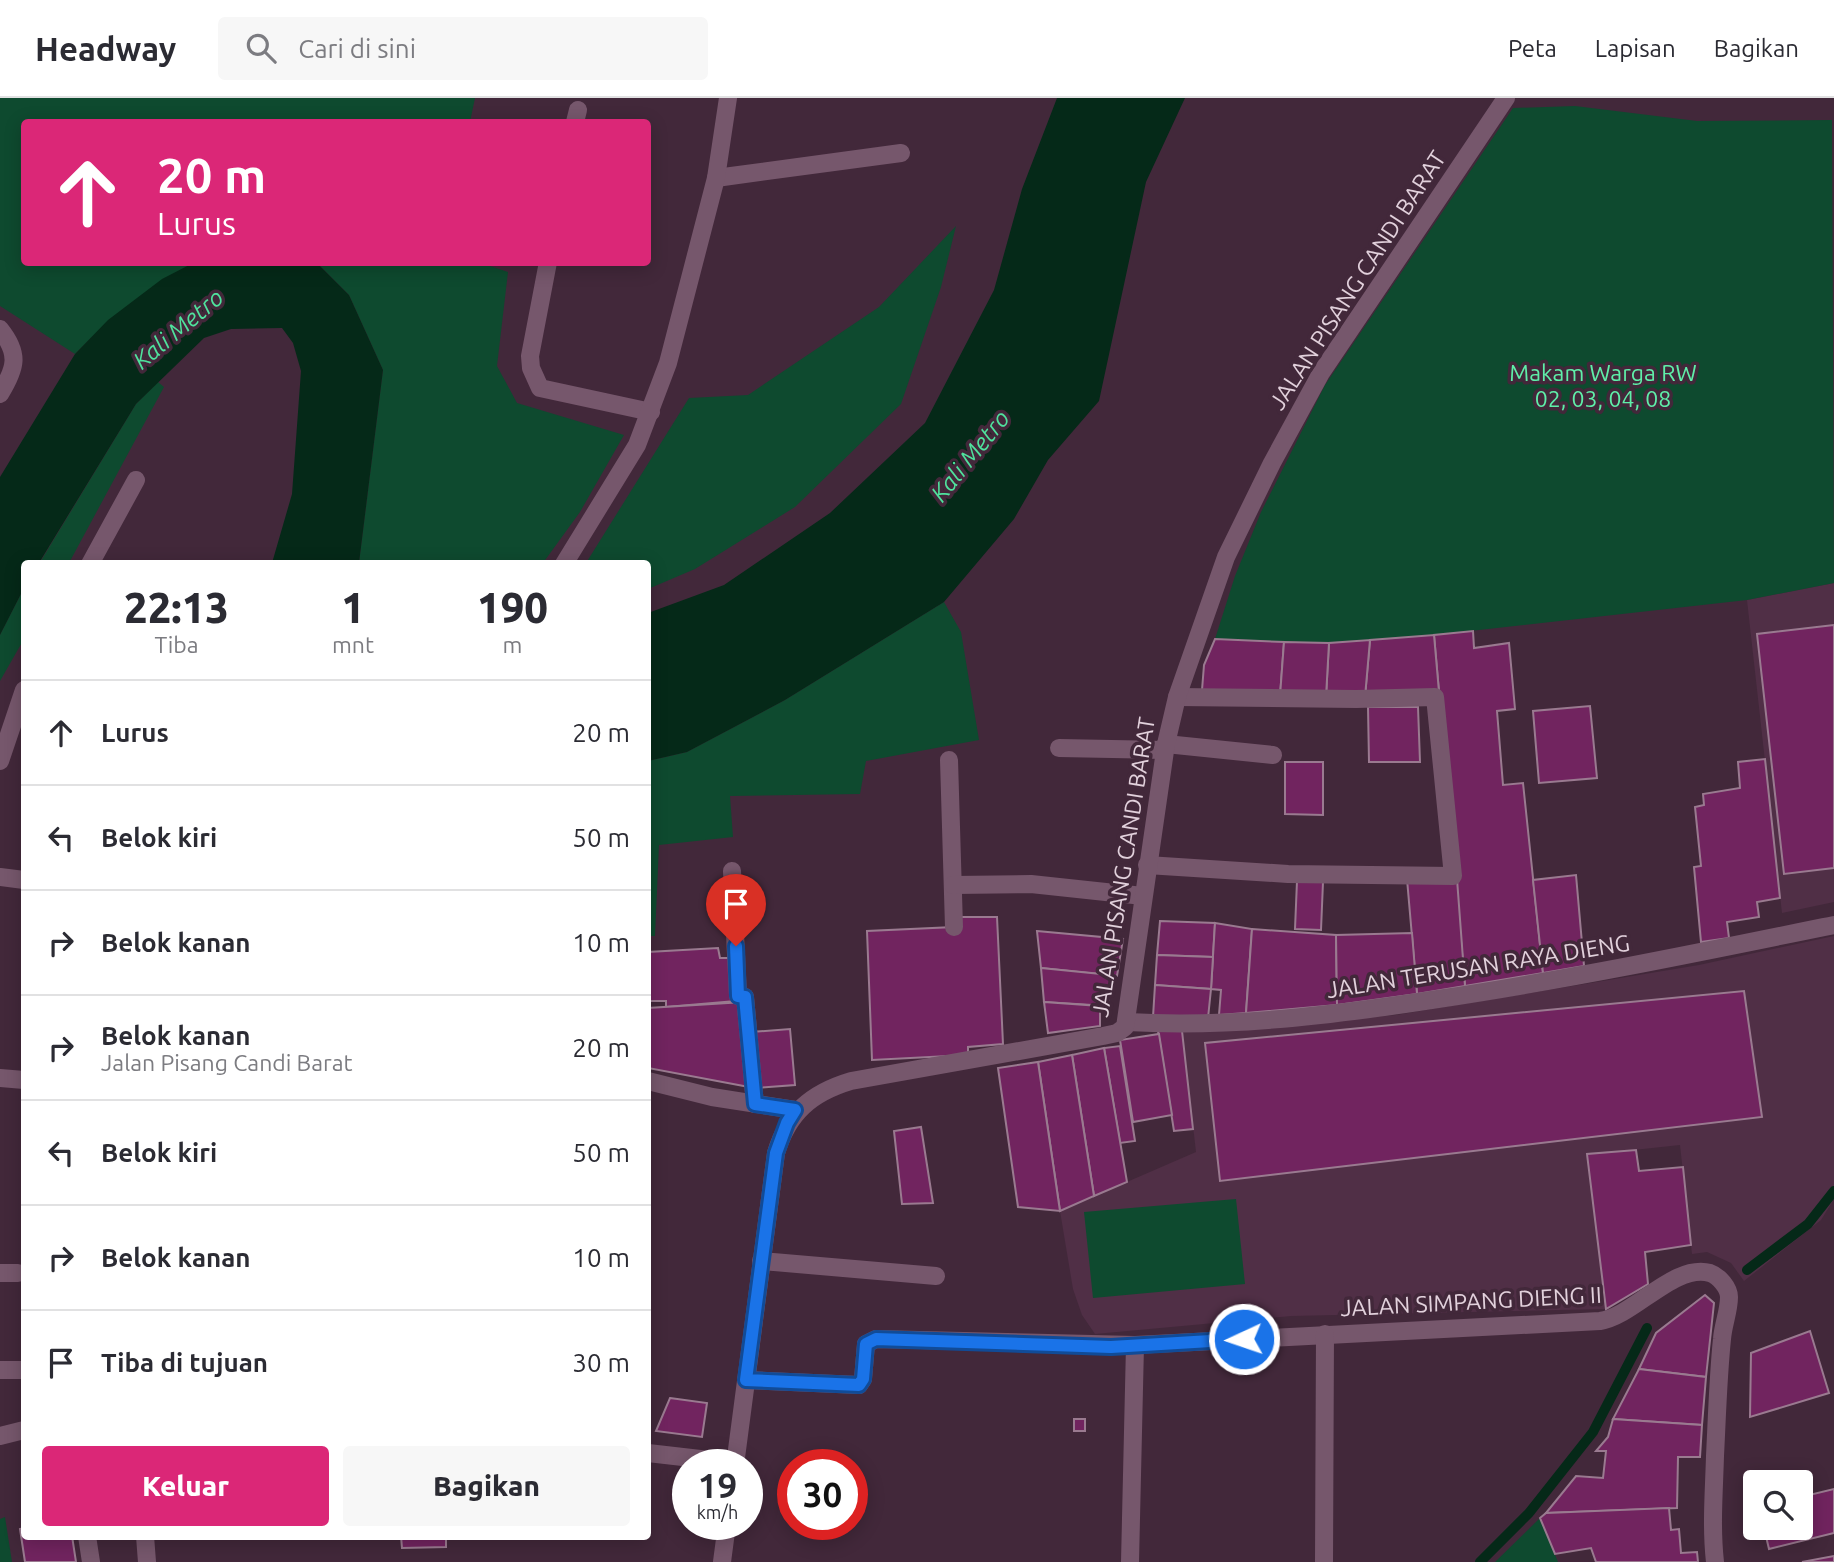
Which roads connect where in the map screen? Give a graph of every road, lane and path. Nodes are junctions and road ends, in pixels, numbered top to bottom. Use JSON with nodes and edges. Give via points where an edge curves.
{"nodes":[{"id":1,"x":728,"y":98,"type":"edge"},
{"id":2,"x":1506,"y":98,"type":"edge"},
{"id":3,"x":901,"y":153,"type":"dead end"},
{"id":4,"x":716,"y":178,"type":"junction"},
{"id":5,"x":547,"y":266,"type":"edge"},
{"id":6,"x":0,"y":329,"type":"edge"},
{"id":7,"x":0,"y":394,"type":"edge"},
{"id":8,"x":651,"y":412,"type":"junction"},
{"id":9,"x":136,"y":480,"type":"dead end"},
{"id":10,"x":92,"y":560,"type":"edge"},
{"id":11,"x":567,"y":560,"type":"edge"},
{"id":12,"x":1177,"y":696,"type":"junction"},
{"id":13,"x":21,"y":699,"type":"edge"},
{"id":14,"x":1165,"y":747,"type":"junction"},
{"id":15,"x":1059,"y":748,"type":"dead end"},
{"id":16,"x":1273,"y":754,"type":"dead end"},
{"id":17,"x":0,"y":761,"type":"edge"},
{"id":18,"x":949,"y":761,"type":"dead end"},
{"id":19,"x":1147,"y":866,"type":"junction"},
{"id":20,"x":732,"y":871,"type":"dead end"},
{"id":21,"x":0,"y":877,"type":"edge"},
{"id":22,"x":21,"y":880,"type":"edge"},
{"id":23,"x":953,"y":885,"type":"junction"},
{"id":24,"x":1143,"y":896,"type":"junction"},
{"id":25,"x":1834,"y":925,"type":"edge"},
{"id":26,"x":954,"y":927,"type":"dead end"},
{"id":27,"x":1127,"y":1022,"type":"junction"},
{"id":28,"x":0,"y":1078,"type":"edge"},
{"id":29,"x":21,"y":1080,"type":"edge"},
{"id":30,"x":651,"y":1082,"type":"edge"},
{"id":31,"x":755,"y":1104,"type":"junction"},
{"id":32,"x":795,"y":1110,"type":"junction"},
{"id":33,"x":761,"y":1261,"type":"junction"},
{"id":34,"x":936,"y":1276,"type":"dead end"},
{"id":35,"x":1325,"y":1334,"type":"junction"},
{"id":36,"x":1135,"y":1345,"type":"junction"},
{"id":37,"x":0,"y":1370,"type":"edge"},
{"id":38,"x":21,"y":1370,"type":"edge"},
{"id":39,"x":746,"y":1380,"type":"junction"},
{"id":40,"x":21,"y":1431,"type":"edge"},
{"id":41,"x":0,"y":1436,"type":"edge"},
{"id":42,"x":737,"y":1449,"type":"edge"},
{"id":43,"x":651,"y":1453,"type":"edge"},
{"id":44,"x":672,"y":1456,"type":"edge"},
{"id":45,"x":88,"y":1540,"type":"edge"},
{"id":46,"x":145,"y":1540,"type":"edge"},
{"id":47,"x":725,"y":1540,"type":"edge"},
{"id":48,"x":91,"y":1562,"type":"edge"},
{"id":49,"x":147,"y":1562,"type":"edge"},
{"id":50,"x":722,"y":1562,"type":"edge"},
{"id":51,"x":1130,"y":1562,"type":"edge"},
{"id":52,"x":1324,"y":1562,"type":"edge"},
{"id":53,"x":1715,"y":1562,"type":"edge"}],
"edges":[{"from":1,"to":4,"type":"street"},
{"from":2,"to":12,"type":"street","name":"JALAN PISANG CANDI BARAT","via":[[1321,373],[1226,557]]},
{"from":3,"to":4,"type":"street"},
{"from":4,"to":8,"type":"street"},
{"from":5,"to":8,"type":"street","via":[[530,356],[540,388]]},
{"from":6,"to":7,"type":"street","via":[[14,360]]},
{"from":8,"to":11,"type":"street","via":[[620,477]]},
{"from":9,"to":10,"type":"street"},
{"from":12,"to":14,"type":"street","name":"JALAN PISANG CANDI BARAT"},
{"from":12,"to":19,"type":"street","via":[[1435,697],[1452,876]]},
{"from":13,"to":17,"type":"street"},
{"from":14,"to":15,"type":"street"},
{"from":14,"to":16,"type":"street"},
{"from":14,"to":19,"type":"street","name":"JALAN PISANG CANDI BARAT"},
{"from":18,"to":23,"type":"street"},
{"from":19,"to":24,"type":"street","name":"JALAN PISANG CANDI BARAT"},
{"from":20,"to":31,"type":"street","via":[[738,996],[745,997]]},
{"from":21,"to":22,"type":"street"},
{"from":23,"to":24,"type":"street","via":[[1031,884]]},
{"from":23,"to":26,"type":"street"},
{"from":24,"to":27,"type":"street","name":"JALAN PISANG CANDI BARAT"},
{"from":25,"to":27,"type":"street","name":"JALAN TERUSAN RAYA DIENG","via":[[1550,982],[1334,1015],[1195,1025]]},
{"from":27,"to":32,"type":"street","name":"JALAN PISANG CANDI BARAT","via":[[1116,1033],[833,1086]]},
{"from":28,"to":29,"type":"street"},
{"from":30,"to":31,"type":"street"},
{"from":31,"to":32,"type":"street"},
{"from":32,"to":33,"type":"street","via":[[776,1153]]},
{"from":33,"to":34,"type":"street"},
{"from":33,"to":39,"type":"street"},
{"from":35,"to":36,"type":"street","name":"JALAN SIMPANG DIENG II"},
{"from":35,"to":52,"type":"street"},
{"from":35,"to":53,"type":"street","name":"JALAN SIMPANG DIENG II","via":[[1606,1320],[1674,1280],[1712,1273],[1729,1295],[1718,1407],[1712,1534]]},
{"from":36,"to":39,"type":"street","name":"JALAN SIMPANG DIENG II","via":[[876,1339],[866,1344],[859,1385]]},
{"from":36,"to":51,"type":"street"},
{"from":37,"to":38,"type":"street"},
{"from":39,"to":42,"type":"street"},
{"from":40,"to":41,"type":"street"},
{"from":43,"to":44,"type":"street"},
{"from":45,"to":48,"type":"street"},
{"from":46,"to":49,"type":"street"},
{"from":47,"to":50,"type":"street"}]}
